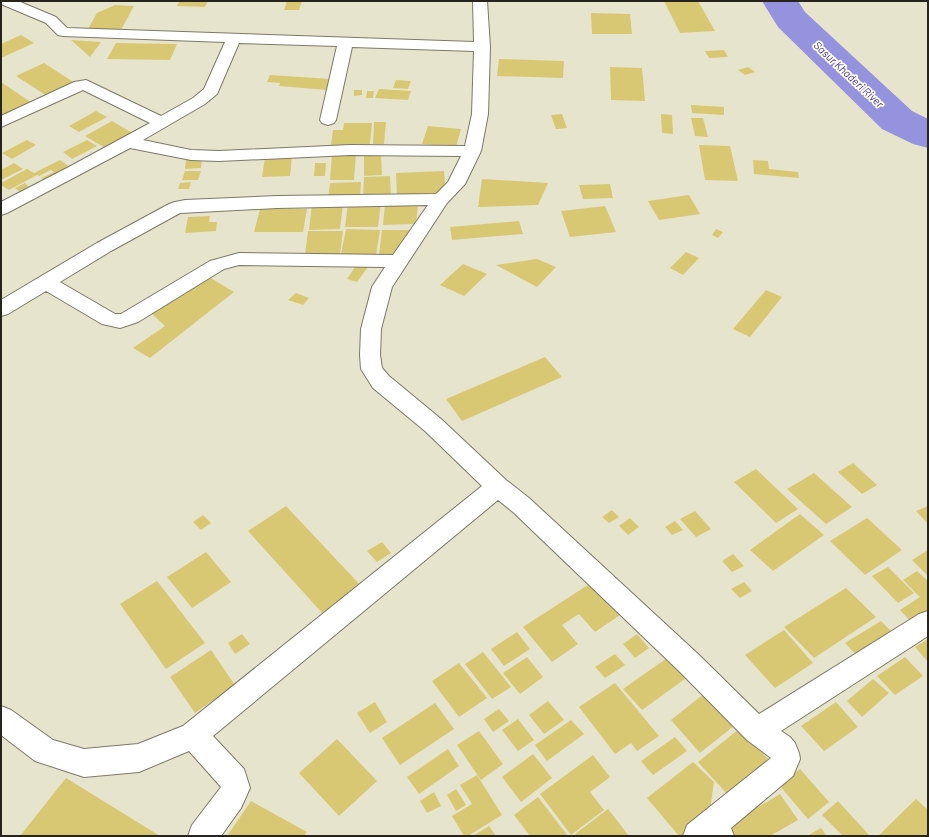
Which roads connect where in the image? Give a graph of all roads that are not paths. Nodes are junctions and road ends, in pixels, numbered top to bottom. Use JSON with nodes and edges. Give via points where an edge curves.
{"nodes":[{"id":1,"x":6,"y":1,"type":"edge"},
{"id":2,"x":480,"y":1,"type":"edge"},
{"id":3,"x":234,"y":38,"type":"junction"},
{"id":4,"x":346,"y":42,"type":"junction"},
{"id":5,"x":482,"y":47,"type":"junction"},
{"id":6,"x":328,"y":120,"type":"dead end"},
{"id":7,"x":1,"y":122,"type":"edge"},
{"id":8,"x":162,"y":124,"type":"junction"},
{"id":9,"x":127,"y":142,"type":"junction"},
{"id":10,"x":472,"y":151,"type":"junction"},
{"id":11,"x":441,"y":199,"type":"junction"},
{"id":12,"x":1,"y":209,"type":"edge"},
{"id":13,"x":399,"y":261,"type":"junction"},
{"id":14,"x":45,"y":282,"type":"junction"},
{"id":15,"x":1,"y":309,"type":"edge"},
{"id":16,"x":498,"y":487,"type":"junction"},
{"id":17,"x":928,"y":622,"type":"edge"},
{"id":18,"x":1,"y":719,"type":"edge"},
{"id":19,"x":757,"y":732,"type":"junction"},
{"id":20,"x":193,"y":735,"type":"junction"},
{"id":21,"x":710,"y":832,"type":"edge"},
{"id":22,"x":203,"y":836,"type":"edge"}],
"edges":[{"from":1,"to":3,"type":"street","via":[[51,20],[63,32]]},
{"from":2,"to":5,"type":"street"},
{"from":3,"to":4,"type":"street"},
{"from":3,"to":8,"type":"street","via":[[211,91]]},
{"from":4,"to":5,"type":"street"},
{"from":4,"to":6,"type":"street"},
{"from":5,"to":10,"type":"street","via":[[480,114]]},
{"from":7,"to":8,"type":"street","via":[[80,85],[86,85]]},
{"from":8,"to":9,"type":"street"},
{"from":9,"to":10,"type":"street","via":[[198,156],[350,150]]},
{"from":9,"to":12,"type":"street"},
{"from":10,"to":11,"type":"street","via":[[456,184]]},
{"from":11,"to":13,"type":"street"},
{"from":11,"to":14,"type":"street","via":[[277,202],[174,208]]},
{"from":13,"to":14,"type":"street","via":[[227,261],[131,317],[116,322]]},
{"from":13,"to":16,"type":"street","via":[[382,287],[372,329],[372,369],[381,382],[432,425]]},
{"from":14,"to":15,"type":"street"},
{"from":16,"to":19,"type":"street","via":[[521,505],[689,663]]},
{"from":16,"to":20,"type":"street"},
{"from":17,"to":19,"type":"street"},
{"from":18,"to":20,"type":"street","via":[[46,751],[84,763],[139,758]]},
{"from":19,"to":21,"type":"street","via":[[785,753],[783,766]]},
{"from":20,"to":22,"type":"street","via":[[234,779],[236,788]]}]}
